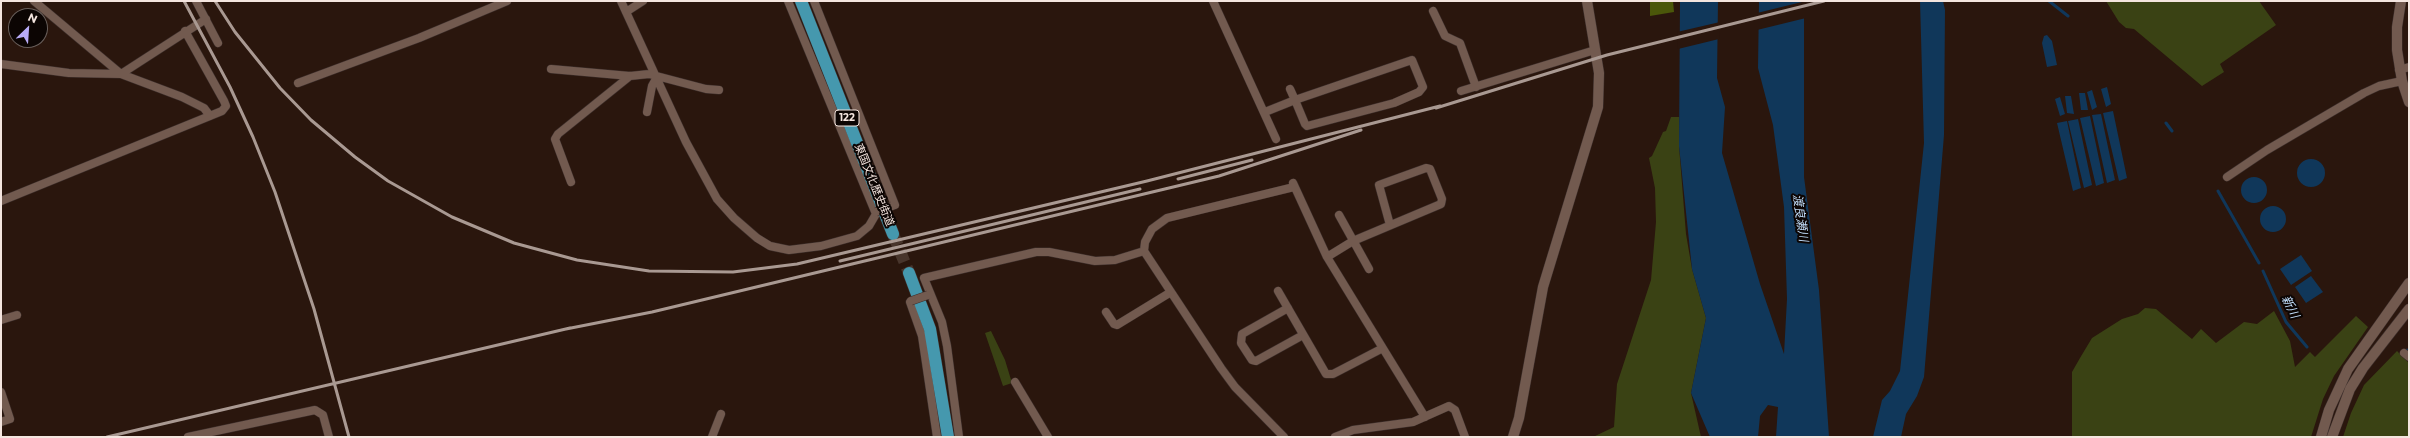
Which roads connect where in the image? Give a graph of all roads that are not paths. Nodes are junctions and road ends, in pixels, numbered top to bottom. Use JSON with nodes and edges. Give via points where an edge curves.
{"nodes":[{"id":1,"x":34,"y":1,"type":"edge"},
{"id":2,"x":196,"y":1,"type":"edge"},
{"id":3,"x":506,"y":1,"type":"edge"},
{"id":4,"x":621,"y":1,"type":"edge"},
{"id":5,"x":643,"y":1,"type":"edge"},
{"id":6,"x":788,"y":1,"type":"edge"},
{"id":7,"x":801,"y":1,"type":"edge"},
{"id":8,"x":814,"y":1,"type":"edge"},
{"id":9,"x":1213,"y":1,"type":"edge"},
{"id":10,"x":1587,"y":1,"type":"edge"},
{"id":11,"x":2402,"y":1,"type":"edge"},
{"id":12,"x":1433,"y":10,"type":"dead end"},
{"id":13,"x":626,"y":12,"type":"junction"},
{"id":14,"x":206,"y":19,"type":"junction"},
{"id":15,"x":185,"y":31,"type":"junction"},
{"id":16,"x":218,"y":42,"type":"dead end"},
{"id":17,"x":1595,"y":50,"type":"junction"},
{"id":18,"x":1,"y":64,"type":"edge"},
{"id":19,"x":2404,"y":68,"type":"edge"},
{"id":20,"x":551,"y":69,"type":"dead end"},
{"id":21,"x":121,"y":74,"type":"junction"},
{"id":22,"x":630,"y":76,"type":"junction"},
{"id":23,"x":657,"y":77,"type":"junction"},
{"id":24,"x":2402,"y":81,"type":"junction"},
{"id":25,"x":298,"y":83,"type":"dead end"},
{"id":26,"x":1476,"y":87,"type":"junction"},
{"id":27,"x":1290,"y":89,"type":"dead end"},
{"id":28,"x":719,"y":90,"type":"dead end"},
{"id":29,"x":1461,"y":91,"type":"dead end"},
{"id":30,"x":1294,"y":100,"type":"junction"},
{"id":31,"x":2409,"y":102,"type":"edge"},
{"id":32,"x":647,"y":112,"type":"dead end"},
{"id":33,"x":1265,"y":112,"type":"junction"},
{"id":34,"x":210,"y":116,"type":"junction"},
{"id":35,"x":1276,"y":139,"type":"dead end"},
{"id":36,"x":2227,"y":177,"type":"dead end"},
{"id":37,"x":571,"y":182,"type":"dead end"},
{"id":38,"x":1,"y":201,"type":"edge"},
{"id":39,"x":876,"y":212,"type":"junction"},
{"id":40,"x":1339,"y":215,"type":"dead end"},
{"id":41,"x":1390,"y":225,"type":"junction"},
{"id":42,"x":894,"y":234,"type":"tunnel mouth"},
{"id":43,"x":1353,"y":241,"type":"junction"},
{"id":44,"x":1144,"y":251,"type":"junction"},
{"id":45,"x":1326,"y":257,"type":"junction"},
{"id":46,"x":1369,"y":269,"type":"dead end"},
{"id":47,"x":908,"y":273,"type":"tunnel mouth"},
{"id":48,"x":2409,"y":283,"type":"edge"},
{"id":49,"x":1278,"y":291,"type":"dead end"},
{"id":50,"x":1171,"y":292,"type":"junction"},
{"id":51,"x":929,"y":294,"type":"junction"},
{"id":52,"x":1288,"y":308,"type":"junction"},
{"id":53,"x":2409,"y":309,"type":"edge"},
{"id":54,"x":1106,"y":312,"type":"dead end"},
{"id":55,"x":17,"y":315,"type":"dead end"},
{"id":56,"x":1,"y":320,"type":"edge"},
{"id":57,"x":1303,"y":335,"type":"junction"},
{"id":58,"x":1381,"y":349,"type":"junction"},
{"id":59,"x":1015,"y":382,"type":"dead end"},
{"id":60,"x":1,"y":392,"type":"edge"},
{"id":61,"x":721,"y":414,"type":"dead end"},
{"id":62,"x":1425,"y":417,"type":"junction"},
{"id":63,"x":1,"y":422,"type":"edge"},
{"id":64,"x":189,"y":437,"type":"edge"},
{"id":65,"x":329,"y":437,"type":"edge"},
{"id":66,"x":712,"y":437,"type":"edge"},
{"id":67,"x":937,"y":437,"type":"edge"},
{"id":68,"x":948,"y":437,"type":"edge"},
{"id":69,"x":959,"y":437,"type":"edge"},
{"id":70,"x":1048,"y":437,"type":"edge"},
{"id":71,"x":1284,"y":437,"type":"edge"},
{"id":72,"x":1335,"y":437,"type":"edge"},
{"id":73,"x":1464,"y":437,"type":"edge"},
{"id":74,"x":1513,"y":437,"type":"edge"},
{"id":75,"x":2321,"y":437,"type":"edge"},
{"id":76,"x":2332,"y":437,"type":"edge"}],
"edges":[{"from":1,"to":21,"type":"street"},
{"from":2,"to":14,"type":"street"},
{"from":3,"to":25,"type":"street","via":[[419,38]]},
{"from":4,"to":13,"type":"street"},
{"from":5,"to":13,"type":"street"},
{"from":6,"to":39,"type":"street"},
{"from":7,"to":42,"type":"highway","name":"東国文化歴史街道","number":"122"},
{"from":8,"to":39,"type":"street","bridge":true,"via":[[895,205]]},
{"from":9,"to":33,"type":"street"},
{"from":10,"to":17,"type":"street"},
{"from":11,"to":19,"type":"street","via":[[2397,40]]},
{"from":12,"to":26,"type":"street","via":[[1445,36],[1460,43]]},
{"from":13,"to":23,"type":"street"},
{"from":14,"to":15,"type":"street"},
{"from":14,"to":16,"type":"street"},
{"from":15,"to":21,"type":"street"},
{"from":15,"to":34,"type":"street","via":[[226,106],[222,111]]},
{"from":17,"to":26,"type":"street"},
{"from":17,"to":74,"type":"street","via":[[1600,88],[1598,106],[1542,287],[1519,418]]},
{"from":18,"to":21,"type":"street","via":[[62,72]]},
{"from":19,"to":24,"type":"street"},
{"from":20,"to":22,"type":"street"},
{"from":21,"to":34,"type":"street","via":[[182,97],[204,108]]},
{"from":22,"to":23,"type":"street","via":[[649,74]]},
{"from":22,"to":37,"type":"street","via":[[555,139]]},
{"from":23,"to":28,"type":"street"},
{"from":23,"to":32,"type":"street","via":[[652,86]]},
{"from":23,"to":39,"type":"street","via":[[686,142],[716,199],[734,218],[766,244],[798,250],[852,238],[869,226]]},
{"from":24,"to":31,"type":"street"},
{"from":24,"to":36,"type":"street","via":[[2379,86],[2364,93],[2267,150]]},
{"from":26,"to":29,"type":"street"},
{"from":27,"to":30,"type":"street"},
{"from":30,"to":30,"type":"street","via":[[1412,60],[1423,87],[1419,92],[1394,103],[1310,126],[1305,124]]},
{"from":30,"to":33,"type":"street"},
{"from":33,"to":35,"type":"street"},
{"from":34,"to":38,"type":"street"},
{"from":40,"to":43,"type":"street"},
{"from":41,"to":41,"type":"street","via":[[1379,185],[1426,168],[1430,169],[1442,199],[1441,204]]},
{"from":41,"to":43,"type":"street"},
{"from":43,"to":45,"type":"street"},
{"from":43,"to":46,"type":"street"},
{"from":44,"to":45,"type":"street","via":[[1145,242],[1152,229],[1167,218],[1293,184]]},
{"from":44,"to":50,"type":"street"},
{"from":44,"to":51,"type":"street","via":[[1115,260],[1095,261],[1043,251],[1036,252],[924,278]]},
{"from":45,"to":58,"type":"street"},
{"from":47,"to":68,"type":"highway","via":[[930,329]]},
{"from":48,"to":75,"type":"street","via":[[2348,369],[2329,410]]},
{"from":49,"to":52,"type":"street"},
{"from":50,"to":54,"type":"street","via":[[1117,325]]},
{"from":50,"to":71,"type":"street","via":[[1235,387]]},
{"from":51,"to":67,"type":"street","bridge":true,"via":[[910,302],[922,336]]},
{"from":51,"to":69,"type":"street","via":[[942,322]]},
{"from":52,"to":57,"type":"street"},
{"from":52,"to":57,"type":"street","via":[[1242,334],[1241,343],[1252,360],[1256,361]]},
{"from":53,"to":76,"type":"street","via":[[2354,382],[2344,400]]},
{"from":55,"to":56,"type":"street"},
{"from":57,"to":58,"type":"street","via":[[1323,370],[1330,375]]},
{"from":58,"to":62,"type":"street","via":[[1405,381]]},
{"from":59,"to":70,"type":"street"},
{"from":60,"to":63,"type":"street","via":[[10,420]]},
{"from":61,"to":66,"type":"street"},
{"from":62,"to":72,"type":"street","via":[[1410,423],[1353,430]]},
{"from":62,"to":73,"type":"street","via":[[1451,406],[1455,410]]},
{"from":64,"to":65,"type":"street","via":[[315,410],[323,415]]}]}
